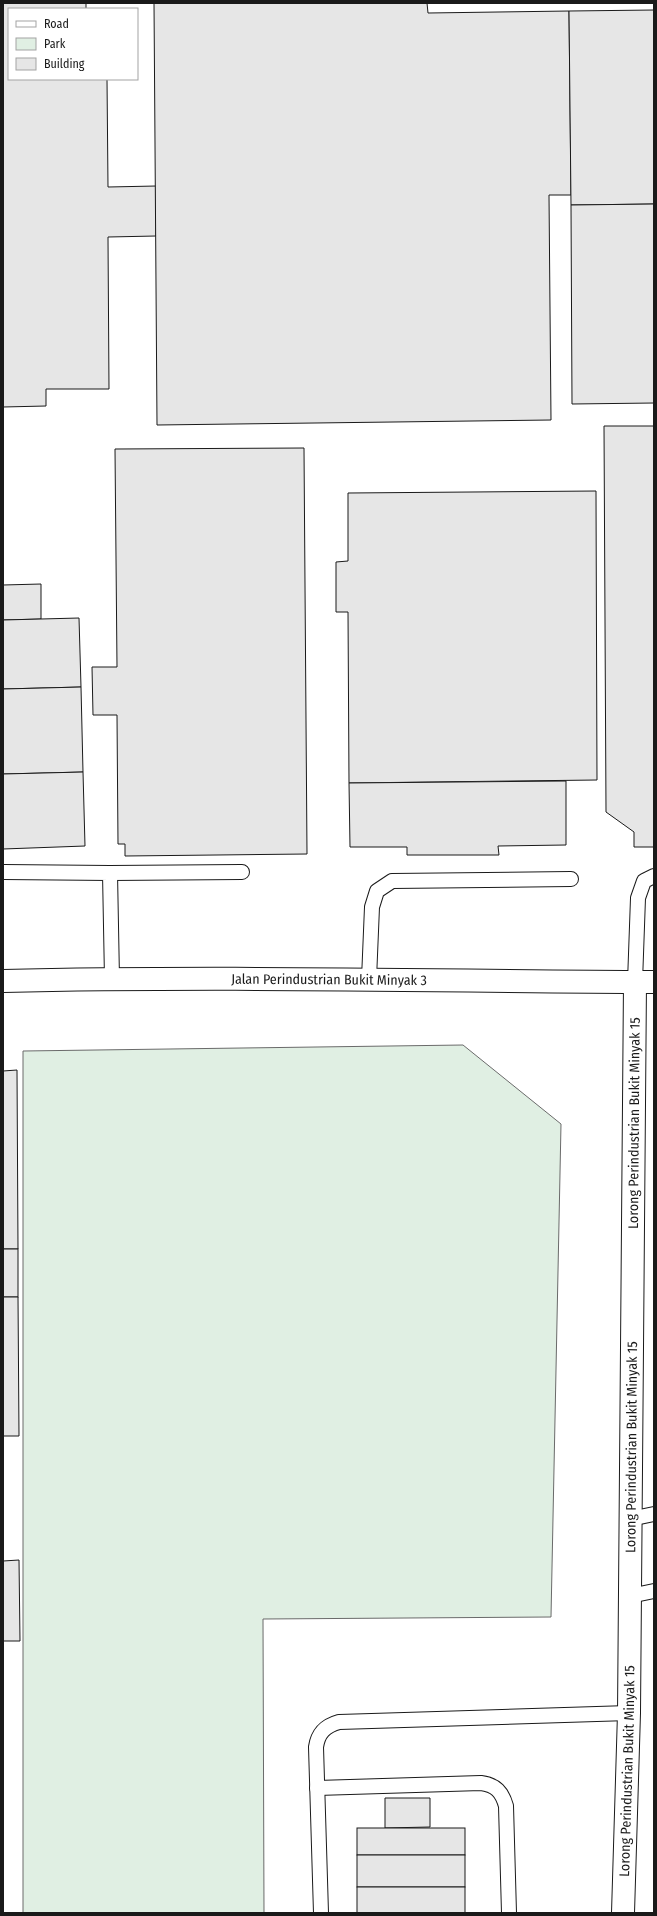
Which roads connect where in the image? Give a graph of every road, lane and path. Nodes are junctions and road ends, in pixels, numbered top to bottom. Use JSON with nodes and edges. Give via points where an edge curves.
{"nodes":[{"id":1,"x":3,"y":872,"type":"edge"},
{"id":2,"x":110,"y":872,"type":"junction"},
{"id":3,"x":242,"y":872,"type":"dead end"},
{"id":4,"x":654,"y":876,"type":"edge"},
{"id":5,"x":571,"y":879,"type":"dead end"},
{"id":6,"x":112,"y":979,"type":"junction"},
{"id":7,"x":369,"y":979,"type":"junction"},
{"id":8,"x":3,"y":981,"type":"edge"},
{"id":9,"x":644,"y":982,"type":"edge"},
{"id":10,"x":654,"y":1514,"type":"edge"},
{"id":11,"x":630,"y":1519,"type":"junction"},
{"id":12,"x":654,"y":1591,"type":"edge"},
{"id":13,"x":630,"y":1596,"type":"junction"},
{"id":14,"x":629,"y":1713,"type":"junction"},
{"id":15,"x":317,"y":1788,"type":"junction"},
{"id":16,"x":321,"y":1913,"type":"edge"},
{"id":17,"x":509,"y":1913,"type":"edge"},
{"id":18,"x":623,"y":1913,"type":"edge"}],
"edges":[{"from":1,"to":2,"type":"lane"},
{"from":2,"to":3,"type":"lane"},
{"from":2,"to":6,"type":"lane"},
{"from":4,"to":9,"type":"lane","via":[[644,881],[638,898]]},
{"from":5,"to":7,"type":"lane","via":[[392,881],[377,891],[372,907]]},
{"from":6,"to":7,"type":"street","name":"Jalan Perindustrian Bukit Minyak 3"},
{"from":6,"to":8,"type":"street","name":"Jalan Perindustrian Bukit Minyak 3"},
{"from":7,"to":9,"type":"street","name":"Jalan Perindustrian Bukit Minyak 3"},
{"from":9,"to":11,"type":"street","name":"Lorong Perindustrian Bukit Minyak 15"},
{"from":10,"to":11,"type":"lane"},
{"from":11,"to":13,"type":"street","name":"Lorong Perindustrian Bukit Minyak 15"},
{"from":12,"to":13,"type":"lane"},
{"from":13,"to":14,"type":"street","name":"Lorong Perindustrian Bukit Minyak 15"},
{"from":14,"to":15,"type":"lane","via":[[339,1722],[323,1730],[317,1738]]},
{"from":14,"to":18,"type":"street","name":"Lorong Perindustrian Bukit Minyak 15"},
{"from":15,"to":16,"type":"lane"},
{"from":15,"to":17,"type":"lane","via":[[481,1783],[494,1787],[504,1797],[506,1806]]}]}
